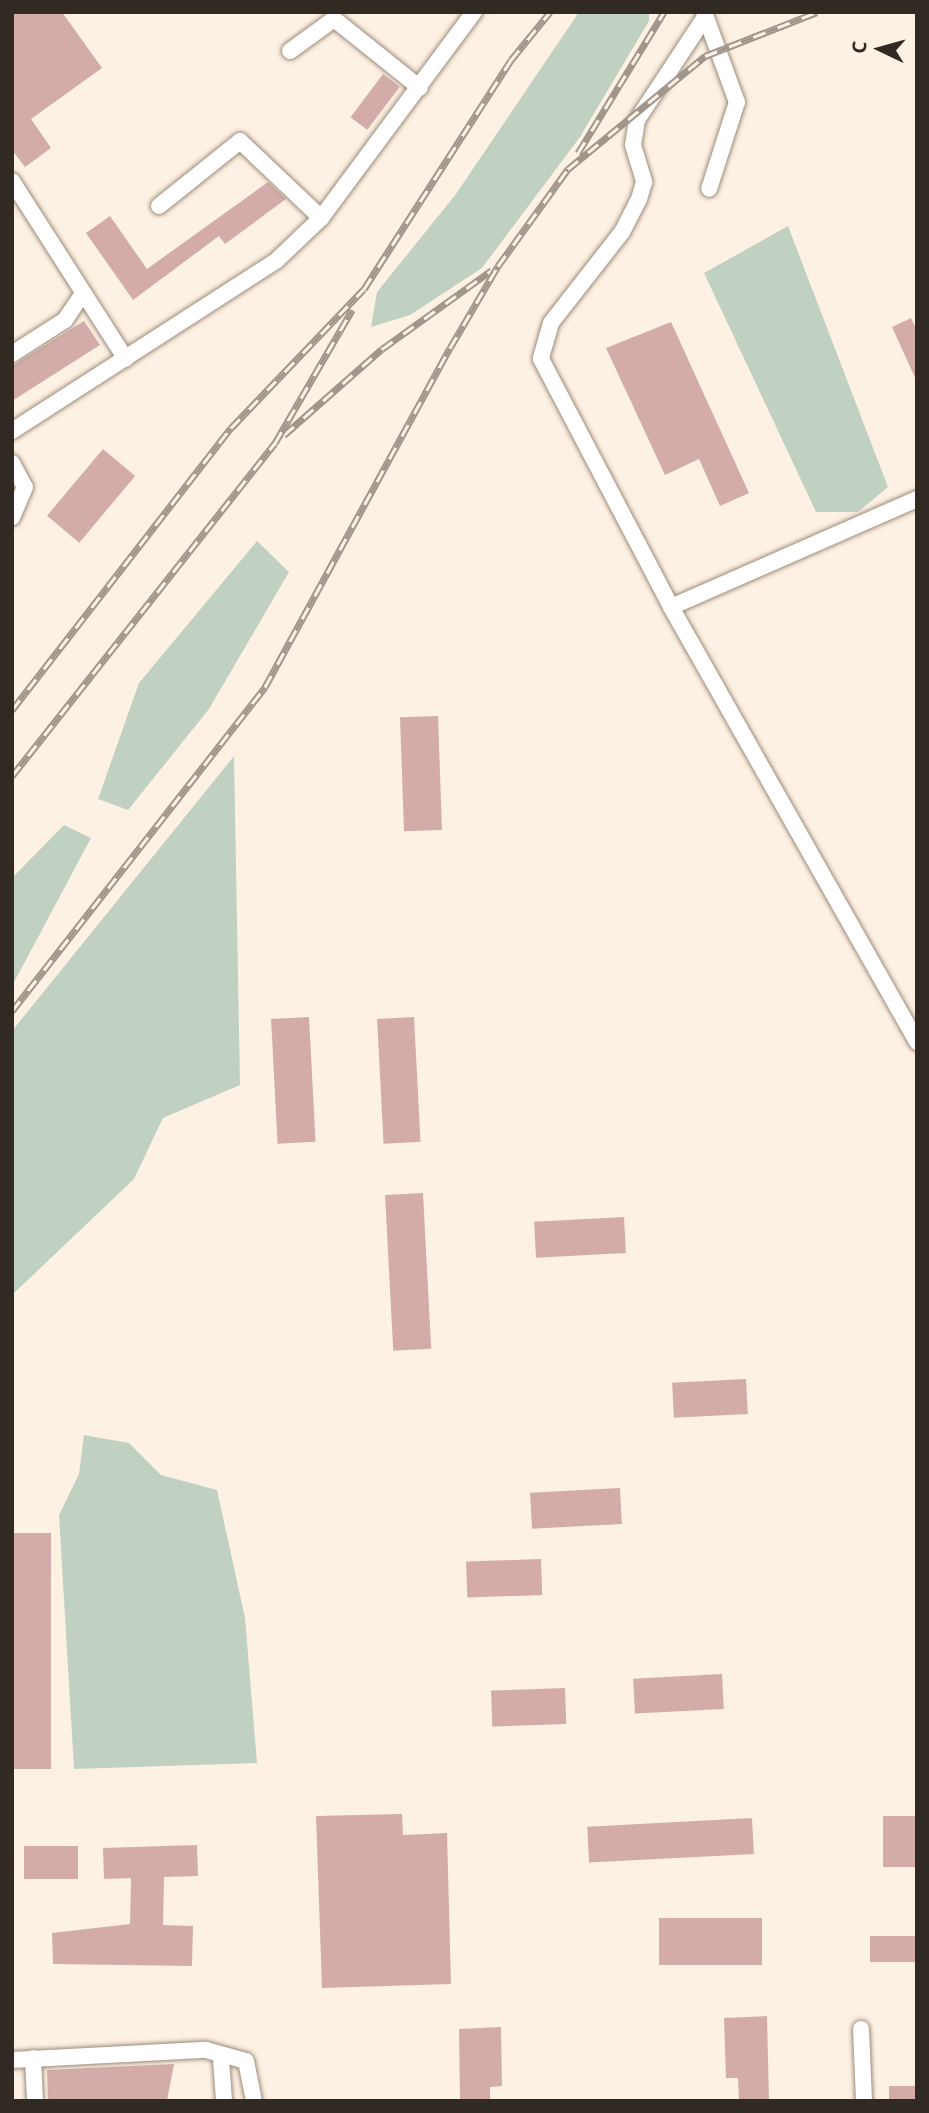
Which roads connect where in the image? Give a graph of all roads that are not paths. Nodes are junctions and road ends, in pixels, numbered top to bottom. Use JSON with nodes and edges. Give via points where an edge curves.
{"nodes":[{"id":1,"x":474,"y":12,"type":"edge"},
{"id":2,"x":704,"y":15,"type":"edge"},
{"id":3,"x":290,"y":51,"type":"dead end"},
{"id":4,"x":420,"y":88,"type":"junction"},
{"id":5,"x":12,"y":181,"type":"edge"},
{"id":6,"x":709,"y":189,"type":"dead end"},
{"id":7,"x":159,"y":206,"type":"dead end"},
{"id":8,"x":321,"y":218,"type":"junction"},
{"id":9,"x":82,"y":295,"type":"junction"},
{"id":10,"x":12,"y":354,"type":"edge"},
{"id":11,"x":126,"y":359,"type":"junction"},
{"id":12,"x":12,"y":431,"type":"edge"},
{"id":13,"x":12,"y":463,"type":"edge"},
{"id":14,"x":917,"y":499,"type":"edge"},
{"id":15,"x":12,"y":517,"type":"edge"},
{"id":16,"x":671,"y":607,"type":"junction"},
{"id":17,"x":917,"y":1042,"type":"edge"},
{"id":18,"x":861,"y":2029,"type":"dead end"},
{"id":19,"x":33,"y":2058,"type":"junction"},
{"id":20,"x":221,"y":2059,"type":"junction"},
{"id":21,"x":12,"y":2060,"type":"edge"},
{"id":22,"x":35,"y":2101,"type":"edge"},
{"id":23,"x":224,"y":2101,"type":"edge"},
{"id":24,"x":254,"y":2101,"type":"edge"},
{"id":25,"x":864,"y":2101,"type":"edge"}],
"edges":[{"from":1,"to":4,"type":"lane"},
{"from":2,"to":6,"type":"lane","via":[[737,102]]},
{"from":2,"to":16,"type":"lane","via":[[638,120],[633,145],[644,182],[639,199],[622,232],[551,323],[541,359]]},
{"from":3,"to":4,"type":"lane","via":[[334,19]]},
{"from":4,"to":8,"type":"lane"},
{"from":5,"to":9,"type":"lane"},
{"from":7,"to":8,"type":"lane","via":[[240,141]]},
{"from":8,"to":11,"type":"lane","via":[[277,260]]},
{"from":9,"to":10,"type":"lane","via":[[65,320]]},
{"from":9,"to":11,"type":"lane"},
{"from":11,"to":12,"type":"lane"},
{"from":13,"to":15,"type":"lane","via":[[25,487]]},
{"from":14,"to":16,"type":"lane"},
{"from":16,"to":17,"type":"lane"},
{"from":18,"to":25,"type":"lane"},
{"from":19,"to":20,"type":"lane","via":[[164,2048],[206,2050]]},
{"from":19,"to":21,"type":"lane"},
{"from":19,"to":22,"type":"lane"},
{"from":20,"to":23,"type":"lane"},
{"from":20,"to":24,"type":"lane","via":[[246,2061]]}]}
